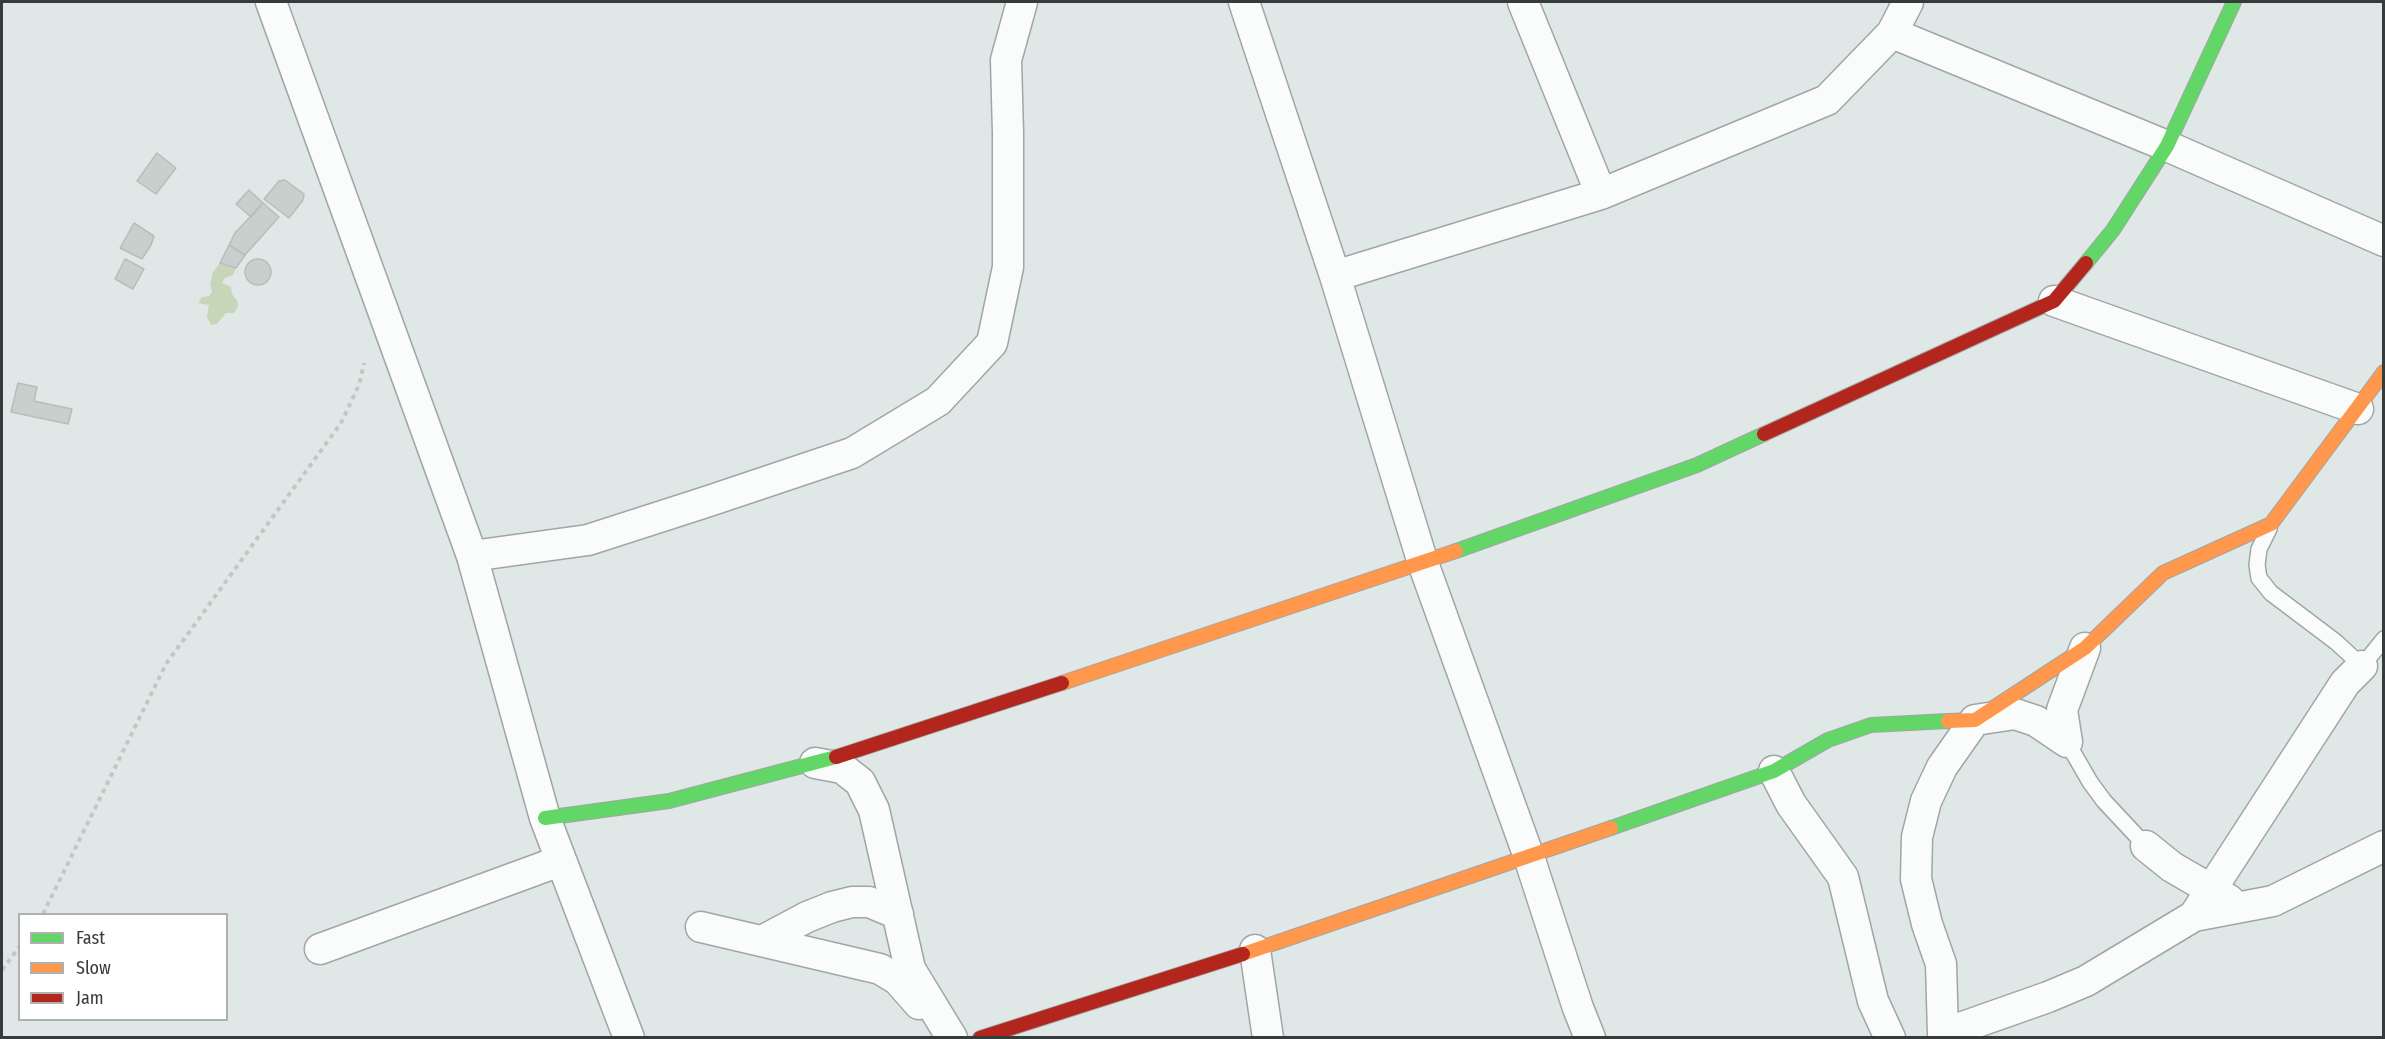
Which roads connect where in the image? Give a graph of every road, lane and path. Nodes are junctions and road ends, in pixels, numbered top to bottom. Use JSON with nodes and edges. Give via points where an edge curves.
{"nodes":[{"id":1,"x":271,"y":2,"type":"edge"},
{"id":2,"x":1022,"y":2,"type":"edge"},
{"id":3,"x":1244,"y":2,"type":"edge"},
{"id":4,"x":1523,"y":2,"type":"edge"},
{"id":5,"x":1908,"y":2,"type":"edge"},
{"id":6,"x":2234,"y":2,"type":"edge"},
{"id":7,"x":1892,"y":33,"type":"junction"},
{"id":8,"x":2167,"y":146,"type":"junction"},
{"id":9,"x":1601,"y":194,"type":"junction"},
{"id":10,"x":2384,"y":241,"type":"edge"},
{"id":11,"x":1335,"y":276,"type":"junction"},
{"id":12,"x":2054,"y":300,"type":"junction"},
{"id":13,"x":367,"y":354,"type":"dead end"},
{"id":14,"x":2384,"y":372,"type":"edge"},
{"id":15,"x":2358,"y":409,"type":"junction"},
{"id":16,"x":2271,"y":524,"type":"junction"},
{"id":17,"x":472,"y":556,"type":"junction"},
{"id":18,"x":1423,"y":563,"type":"junction"},
{"id":19,"x":2384,"y":639,"type":"edge"},
{"id":20,"x":2085,"y":648,"type":"junction"},
{"id":21,"x":2351,"y":666,"type":"junction"},
{"id":22,"x":1975,"y":720,"type":"junction"},
{"id":23,"x":2067,"y":742,"type":"junction"},
{"id":24,"x":815,"y":763,"type":"junction"},
{"id":25,"x":1774,"y":771,"type":"junction"},
{"id":26,"x":545,"y":818,"type":"junction"},
{"id":27,"x":878,"y":831,"type":"junction"},
{"id":28,"x":2146,"y":846,"type":"joint"},
{"id":29,"x":2384,"y":846,"type":"edge"},
{"id":30,"x":1529,"y":856,"type":"junction"},
{"id":31,"x":560,"y":861,"type":"junction"},
{"id":32,"x":2211,"y":891,"type":"junction"},
{"id":33,"x":852,"y":902,"type":"junction"},
{"id":34,"x":2242,"y":907,"type":"junction"},
{"id":35,"x":44,"y":913,"type":"edge"},
{"id":36,"x":898,"y":914,"type":"junction"},
{"id":37,"x":2194,"y":916,"type":"junction"},
{"id":38,"x":701,"y":927,"type":"dead end"},
{"id":39,"x":762,"y":941,"type":"junction"},
{"id":40,"x":18,"y":949,"type":"edge"},
{"id":41,"x":320,"y":949,"type":"dead end"},
{"id":42,"x":1255,"y":950,"type":"junction"},
{"id":43,"x":2,"y":970,"type":"edge"},
{"id":44,"x":1943,"y":1036,"type":"edge"},
{"id":45,"x":630,"y":1038,"type":"edge"},
{"id":46,"x":951,"y":1038,"type":"edge"},
{"id":47,"x":980,"y":1038,"type":"edge"},
{"id":48,"x":1268,"y":1038,"type":"edge"},
{"id":49,"x":1590,"y":1038,"type":"edge"},
{"id":50,"x":1890,"y":1038,"type":"edge"}],
"edges":[{"from":1,"to":17,"type":"street"},
{"from":2,"to":17,"type":"street","via":[[1006,60],[1008,267],[992,343],[938,401],[852,453],[775,479],[588,540]]},
{"from":3,"to":11,"type":"street"},
{"from":4,"to":9,"type":"street"},
{"from":5,"to":7,"type":"street"},
{"from":6,"to":8,"type":"street"},
{"from":7,"to":8,"type":"street"},
{"from":7,"to":9,"type":"street","via":[[1827,100]]},
{"from":8,"to":10,"type":"street"},
{"from":8,"to":12,"type":"street","via":[[2113,230]]},
{"from":9,"to":11,"type":"street"},
{"from":11,"to":18,"type":"street"},
{"from":12,"to":15,"type":"street"},
{"from":12,"to":18,"type":"street","via":[[1697,465]]},
{"from":13,"to":35,"type":"path","via":[[359,385],[340,423],[166,664]]},
{"from":14,"to":15,"type":"street"},
{"from":15,"to":16,"type":"street"},
{"from":16,"to":20,"type":"street","via":[[2163,573]]},
{"from":16,"to":21,"type":"lane","via":[[2259,549],[2259,578]]},
{"from":17,"to":26,"type":"street"},
{"from":18,"to":24,"type":"street"},
{"from":18,"to":30,"type":"street"},
{"from":19,"to":21,"type":"lane"},
{"from":20,"to":22,"type":"street"},
{"from":20,"to":23,"type":"street","via":[[2062,710]]},
{"from":21,"to":32,"type":"street"},
{"from":22,"to":23,"type":"street","via":[[2014,714],[2036,721]]},
{"from":22,"to":25,"type":"street","via":[[1871,725],[1828,740]]},
{"from":22,"to":44,"type":"street","via":[[1942,767],[1926,801],[1917,837],[1916,879],[1941,964]]},
{"from":23,"to":28,"type":"lane","via":[[2104,801]]},
{"from":24,"to":26,"type":"street","via":[[669,801]]},
{"from":24,"to":27,"type":"street","via":[[842,768],[860,782],[874,810]]},
{"from":25,"to":30,"type":"street"},
{"from":25,"to":50,"type":"street","via":[[1791,804],[1843,877],[1873,1001]]},
{"from":26,"to":31,"type":"street"},
{"from":27,"to":33,"type":"street","via":[[875,873],[868,889]]},
{"from":27,"to":36,"type":"street"},
{"from":28,"to":32,"type":"street"},
{"from":29,"to":34,"type":"street","via":[[2273,901]]},
{"from":30,"to":42,"type":"street"},
{"from":30,"to":49,"type":"street"},
{"from":31,"to":41,"type":"street"},
{"from":31,"to":45,"type":"street"},
{"from":32,"to":34,"type":"street"},
{"from":32,"to":37,"type":"street"},
{"from":33,"to":36,"type":"street","via":[[869,902]]},
{"from":33,"to":39,"type":"street","via":[[807,917]]},
{"from":34,"to":37,"type":"street"},
{"from":36,"to":46,"type":"street","via":[[910,969]]},
{"from":37,"to":44,"type":"street","via":[[2086,981]]},
{"from":38,"to":39,"type":"street"},
{"from":39,"to":46,"type":"street","via":[[880,969],[898,980]]},
{"from":40,"to":43,"type":"path"},
{"from":42,"to":47,"type":"street"},
{"from":42,"to":48,"type":"street"}]}
